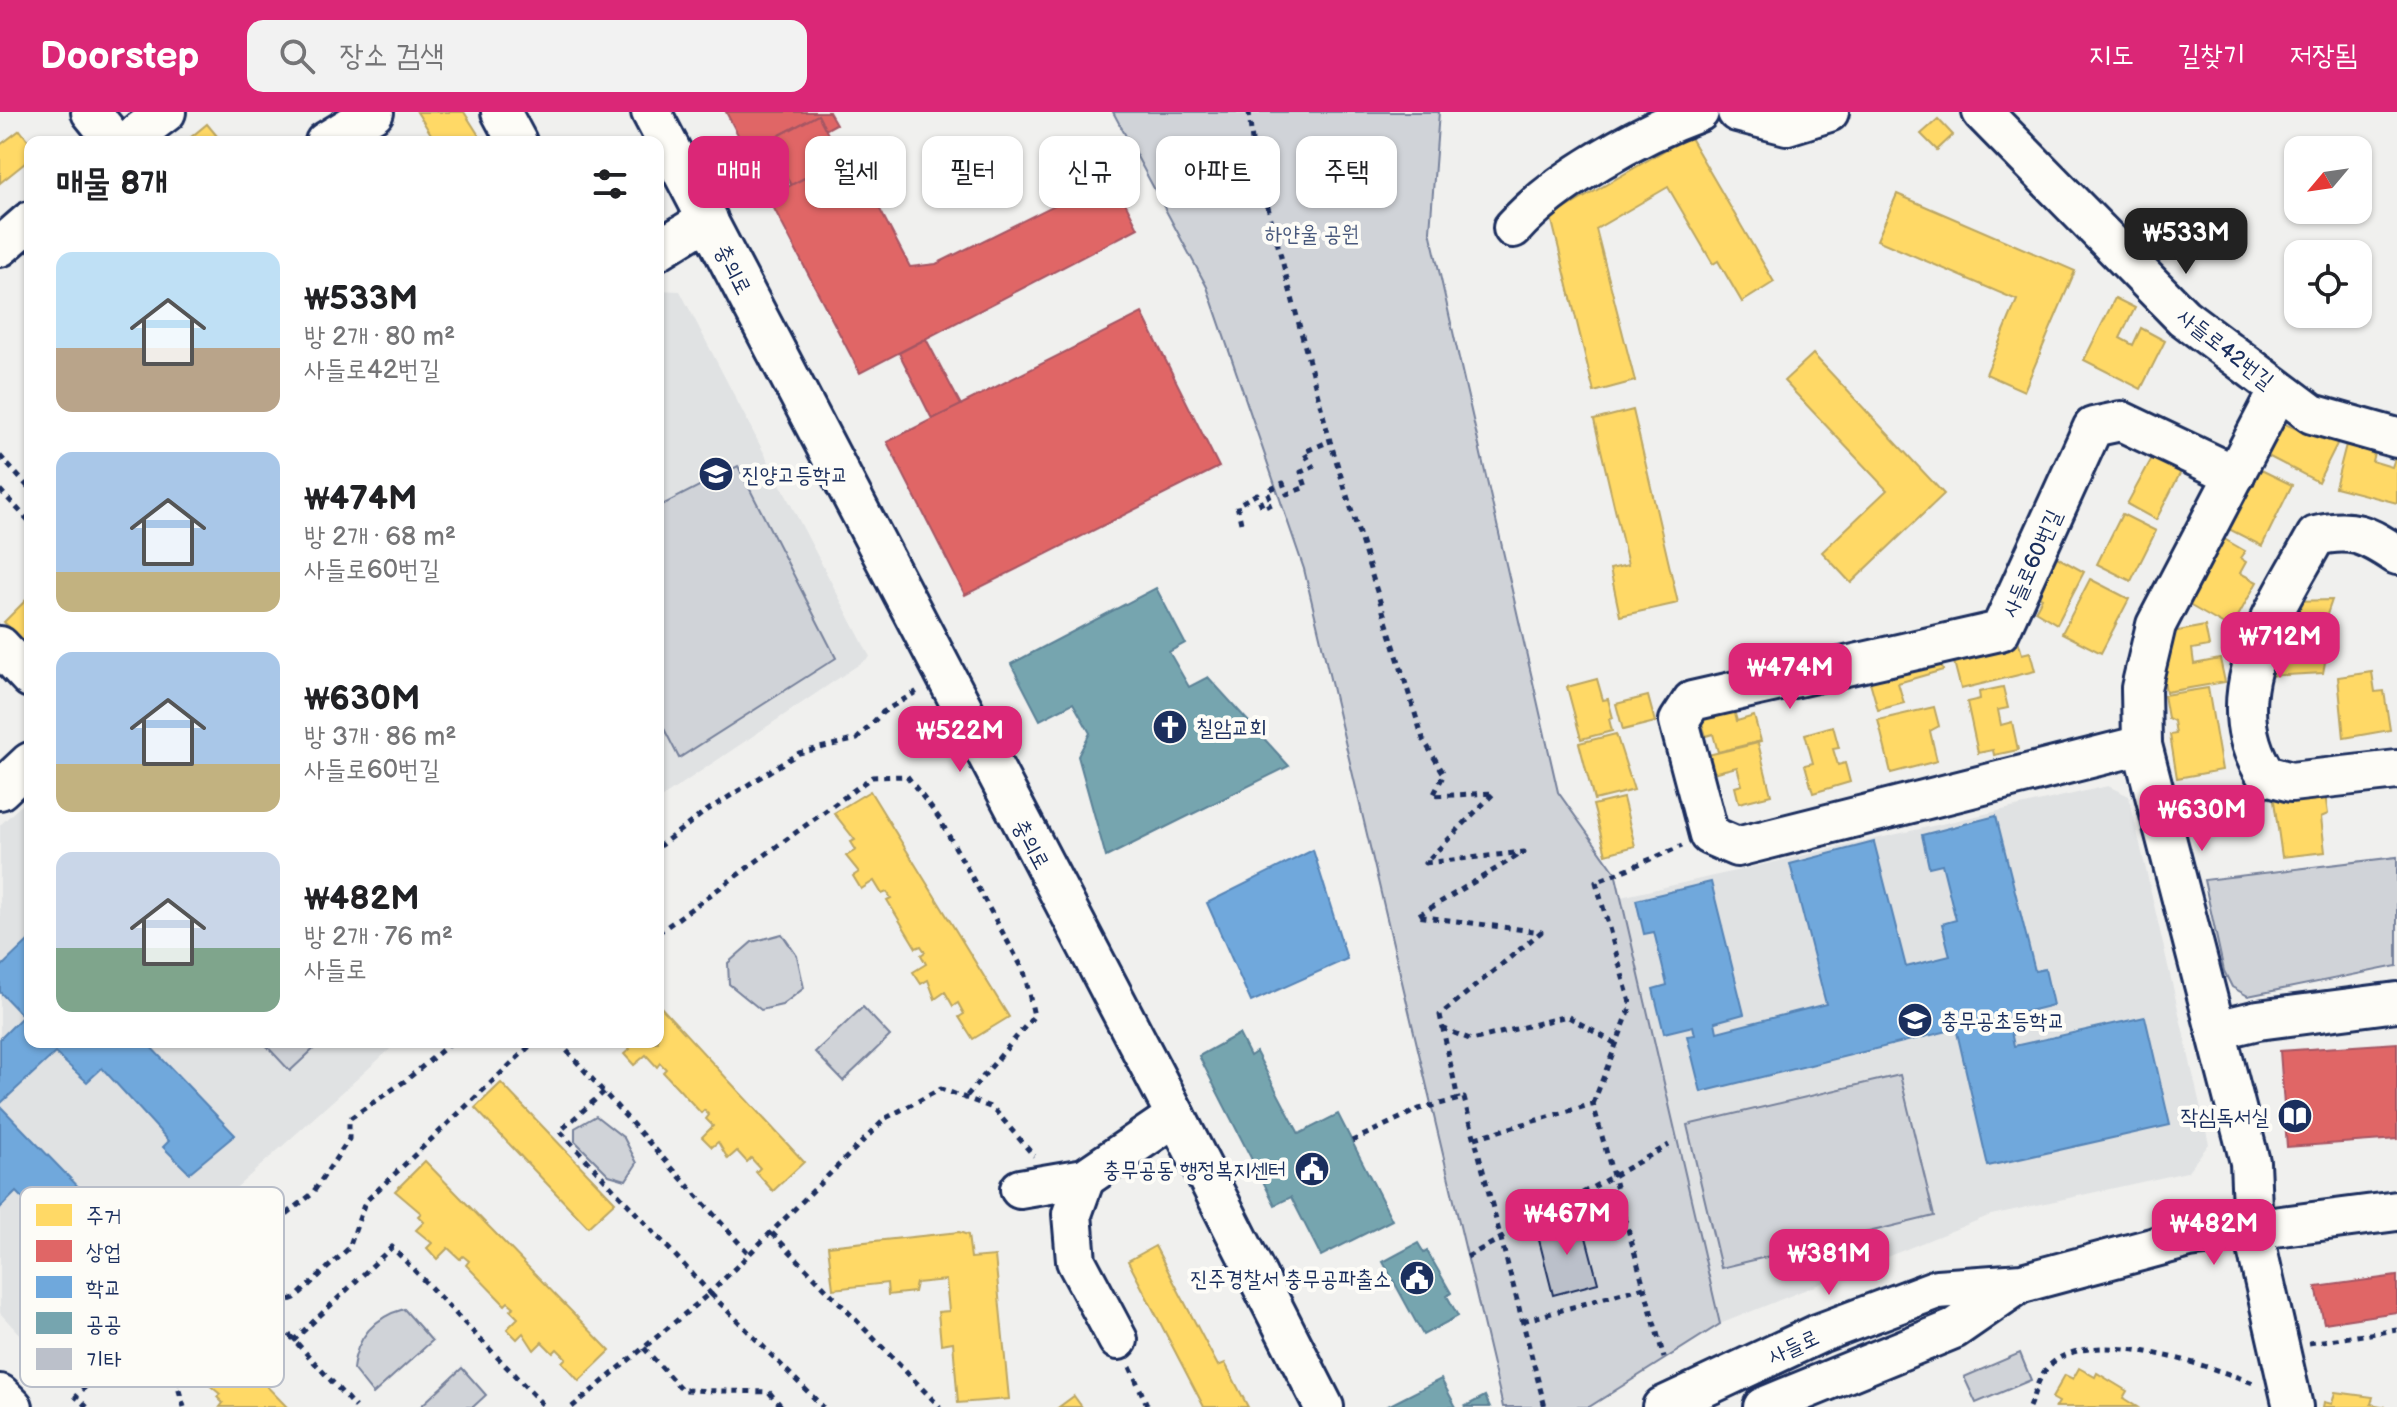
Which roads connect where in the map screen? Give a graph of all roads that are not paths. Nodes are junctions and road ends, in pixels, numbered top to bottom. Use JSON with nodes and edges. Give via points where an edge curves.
{"nodes":[{"id":1,"x":91,"y":112,"type":"edge"},
{"id":2,"x":166,"y":112,"type":"edge"},
{"id":3,"x":501,"y":112,"type":"edge"},
{"id":4,"x":651,"y":112,"type":"edge"},
{"id":5,"x":1699,"y":112,"type":"edge"},
{"id":6,"x":1737,"y":112,"type":"edge"},
{"id":7,"x":1829,"y":112,"type":"edge"},
{"id":8,"x":1982,"y":112,"type":"edge"},
{"id":9,"x":110,"y":136,"type":"edge"},
{"id":10,"x":134,"y":136,"type":"edge"},
{"id":11,"x":514,"y":136,"type":"edge"},
{"id":12,"x":664,"y":136,"type":"edge"},
{"id":13,"x":664,"y":136,"type":"edge"},
{"id":14,"x":708,"y":219,"type":"junction"},
{"id":15,"x":24,"y":226,"type":"edge"},
{"id":16,"x":1513,"y":228,"type":"dead end"},
{"id":17,"x":664,"y":246,"type":"edge"},
{"id":18,"x":0,"y":247,"type":"edge"},
{"id":19,"x":2279,"y":390,"type":"junction"},
{"id":20,"x":2397,"y":438,"type":"edge"},
{"id":21,"x":2235,"y":475,"type":"junction"},
{"id":22,"x":2397,"y":555,"type":"edge"},
{"id":23,"x":0,"y":646,"type":"edge"},
{"id":24,"x":24,"y":672,"type":"edge"},
{"id":25,"x":2142,"y":745,"type":"junction"},
{"id":26,"x":24,"y":768,"type":"edge"},
{"id":27,"x":2397,"y":770,"type":"edge"},
{"id":28,"x":0,"y":790,"type":"edge"},
{"id":29,"x":2397,"y":1002,"type":"edge"},
{"id":30,"x":2217,"y":1030,"type":"junction"},
{"id":31,"x":1176,"y":1116,"type":"junction"},
{"id":32,"x":1072,"y":1181,"type":"junction"},
{"id":33,"x":1020,"y":1189,"type":"dead end"},
{"id":34,"x":2397,"y":1211,"type":"edge"},
{"id":35,"x":2253,"y":1231,"type":"junction"},
{"id":36,"x":2022,"y":1283,"type":"junction"},
{"id":37,"x":1118,"y":1340,"type":"road end"},
{"id":38,"x":0,"y":1394,"type":"edge"},
{"id":39,"x":2278,"y":1401,"type":"edge"},
{"id":40,"x":13,"y":1407,"type":"edge"},
{"id":41,"x":1324,"y":1407,"type":"edge"},
{"id":42,"x":1662,"y":1407,"type":"edge"},
{"id":43,"x":1763,"y":1407,"type":"edge"}],
"edges":[{"from":1,"to":9,"type":"street"},
{"from":2,"to":10,"type":"street"},
{"from":3,"to":11,"type":"street"},
{"from":4,"to":12,"type":"street","name":"충의로"},
{"from":5,"to":16,"type":"street","via":[[1654,128],[1535,204]]},
{"from":6,"to":7,"type":"street","via":[[1787,125]]},
{"from":8,"to":19,"type":"street","name":"사들로42번길","via":[[2183,317]]},
{"from":13,"to":14,"type":"street","name":"충의로"},
{"from":14,"to":17,"type":"street"},
{"from":14,"to":31,"type":"street","name":"충의로"},
{"from":15,"to":18,"type":"street"},
{"from":19,"to":20,"type":"street","name":"사들로42번길","via":[[2312,414]]},
{"from":19,"to":21,"type":"street"},
{"from":21,"to":25,"type":"street","via":[[2156,625],[2141,688]]},
{"from":21,"to":25,"type":"street","name":"사들로60번길","via":[[2121,421],[2093,427],[2000,631],[1692,701],[1679,721],[1709,835],[1737,847]]},
{"from":22,"to":27,"type":"street","via":[[2376,541],[2342,530],[2316,536],[2256,648],[2245,694],[2252,755],[2266,775],[2291,782]]},
{"from":23,"to":24,"type":"street"},
{"from":25,"to":30,"type":"street"},
{"from":26,"to":28,"type":"street"},
{"from":29,"to":30,"type":"street"},
{"from":30,"to":35,"type":"street","via":[[2250,1162]]},
{"from":31,"to":32,"type":"street"},
{"from":31,"to":41,"type":"street","name":"충의로"},
{"from":32,"to":33,"type":"street"},
{"from":32,"to":37,"type":"street","via":[[1076,1261]]},
{"from":34,"to":35,"type":"street","name":"사들로"},
{"from":35,"to":36,"type":"street","name":"사들로","via":[[2189,1238]]},
{"from":35,"to":39,"type":"street","via":[[2276,1348]]},
{"from":36,"to":42,"type":"street","name":"사들로","via":[[1937,1289],[1820,1333]]},
{"from":36,"to":43,"type":"street","name":"사들로","via":[[1954,1329]]},
{"from":38,"to":40,"type":"street"}]}
